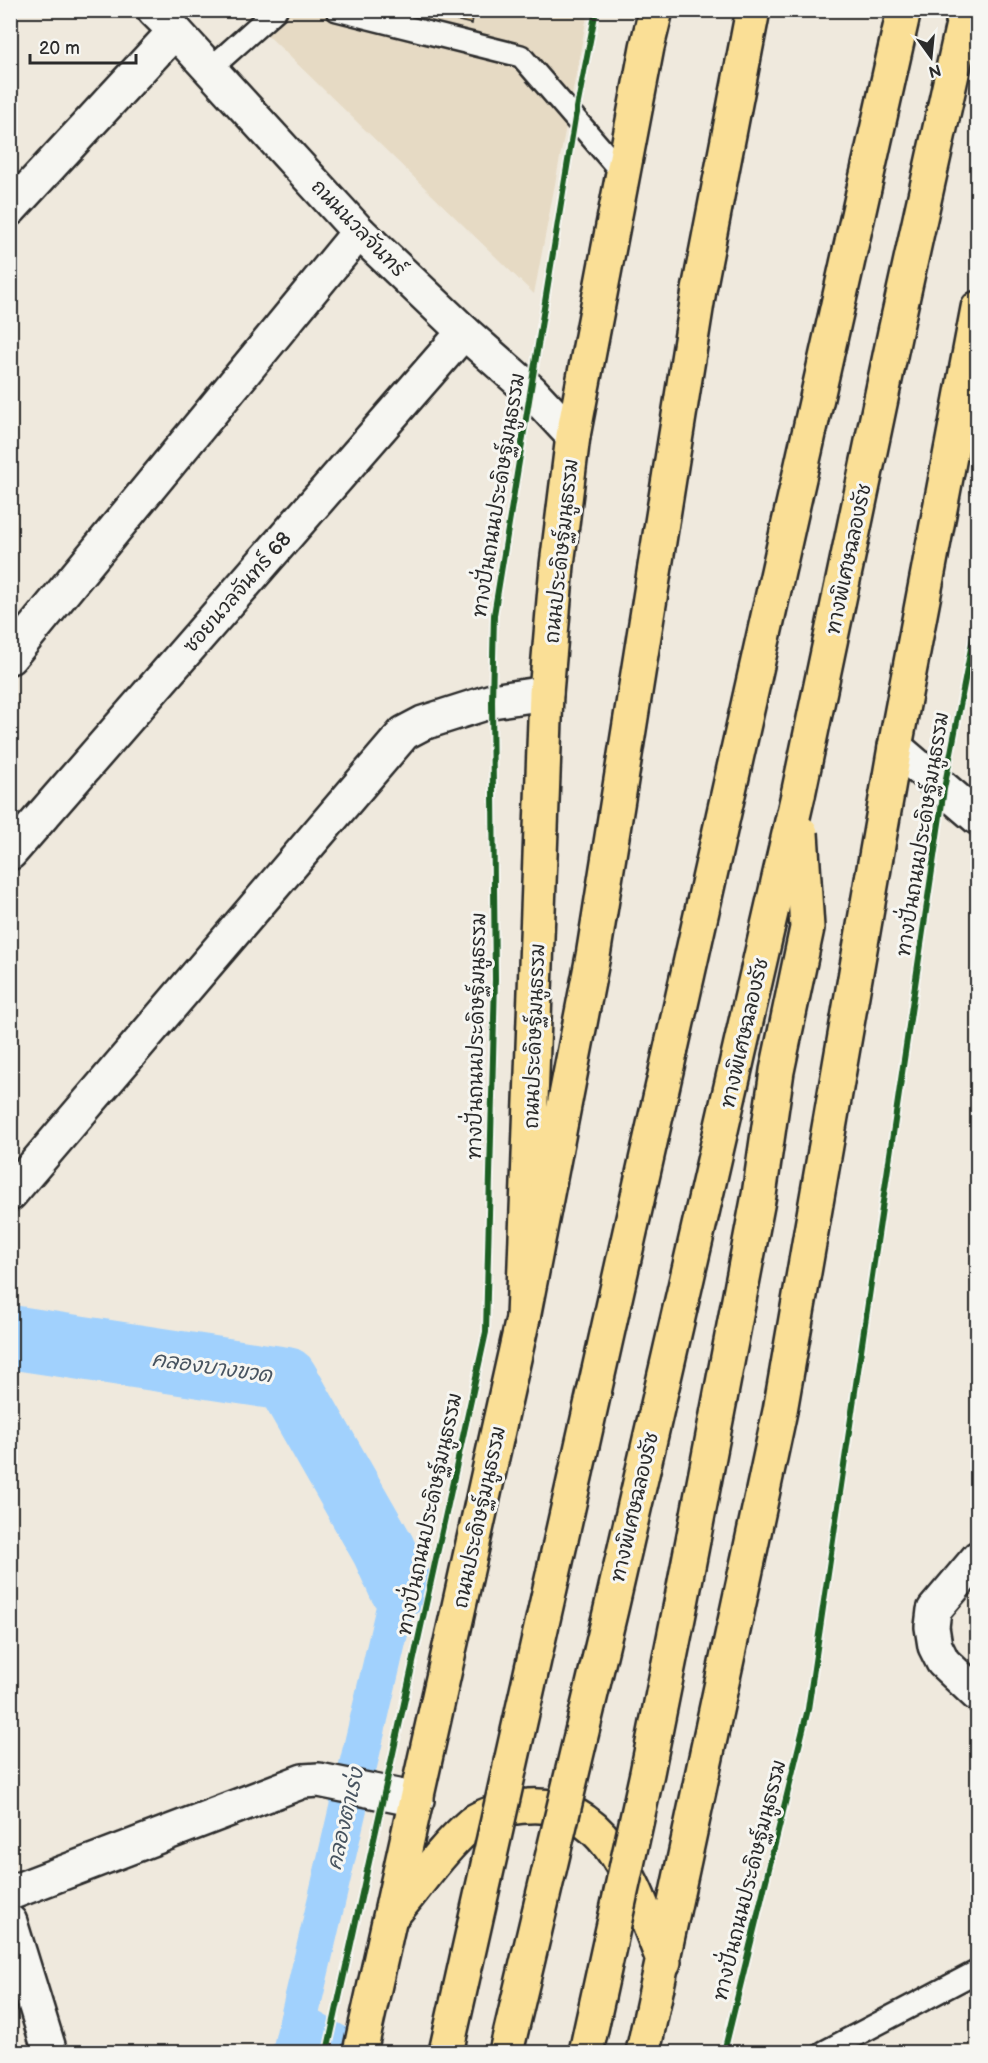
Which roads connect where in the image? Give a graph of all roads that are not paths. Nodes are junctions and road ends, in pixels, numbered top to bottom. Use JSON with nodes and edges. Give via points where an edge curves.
{"nodes":[{"id":1,"x":276,"y":10,"type":"edge"},
{"id":2,"x":337,"y":10,"type":"edge"},
{"id":3,"x":656,"y":10,"type":"edge"},
{"id":4,"x":753,"y":10,"type":"edge"},
{"id":5,"x":904,"y":10,"type":"edge"},
{"id":6,"x":966,"y":10,"type":"edge"},
{"id":7,"x":164,"y":21,"type":"edge"},
{"id":8,"x":210,"y":69,"type":"junction"},
{"id":9,"x":623,"y":174,"type":"junction"},
{"id":10,"x":10,"y":209,"type":"edge"},
{"id":11,"x":359,"y":232,"type":"junction"},
{"id":12,"x":978,"y":308,"type":"edge"},
{"id":13,"x":464,"y":332,"type":"junction"},
{"id":14,"x":573,"y":436,"type":"junction"},
{"id":15,"x":10,"y":657,"type":"edge"},
{"id":16,"x":546,"y":693,"type":"junction"},
{"id":17,"x":895,"y":747,"type":"junction"},
{"id":18,"x":798,"y":795,"type":"junction"},
{"id":19,"x":978,"y":818,"type":"edge"},
{"id":20,"x":10,"y":853,"type":"edge"},
{"id":21,"x":10,"y":1194,"type":"edge"},
{"id":22,"x":523,"y":1318,"type":"junction"},
{"id":23,"x":978,"y":1558,"type":"edge"},
{"id":24,"x":978,"y":1695,"type":"edge"},
{"id":25,"x":417,"y":1800,"type":"junction"},
{"id":26,"x":10,"y":1893,"type":"edge"},
{"id":27,"x":390,"y":1917,"type":"junction"},
{"id":28,"x":10,"y":1922,"type":"edge"},
{"id":29,"x":664,"y":1962,"type":"junction"},
{"id":30,"x":978,"y":1971,"type":"edge"},
{"id":31,"x":362,"y":2044,"type":"edge"},
{"id":32,"x":50,"y":2052,"type":"edge"},
{"id":33,"x":446,"y":2052,"type":"edge"},
{"id":34,"x":506,"y":2052,"type":"edge"},
{"id":35,"x":586,"y":2052,"type":"edge"},
{"id":36,"x":643,"y":2052,"type":"edge"},
{"id":37,"x":824,"y":2052,"type":"edge"}],
"edges":[{"from":1,"to":8,"type":"lane"},
{"from":2,"to":9,"type":"lane","via":[[521,56]]},
{"from":3,"to":9,"type":"main road","name":"ถนนประดิษฐ์มนูธรรม"},
{"from":4,"to":22,"type":"main road","via":[[699,291],[593,956]]},
{"from":5,"to":33,"type":"main road","bridge":true},
{"from":6,"to":18,"type":"main road","name":"ทางพิเศษฉลองรัช"},
{"from":7,"to":8,"type":"street","name":"ถนนนวลจันทร์"},
{"from":7,"to":10,"type":"street"},
{"from":8,"to":11,"type":"street","name":"ถนนนวลจันทร์"},
{"from":9,"to":14,"type":"main road","name":"ถนนประดิษฐ์มนูธรรม"},
{"from":11,"to":13,"type":"street","name":"ถนนนวลจันทร์"},
{"from":11,"to":15,"type":"street"},
{"from":12,"to":17,"type":"main road"},
{"from":13,"to":14,"type":"street","name":"ถนนนวลจันทร์","via":[[531,391]]},
{"from":13,"to":20,"type":"street","name":"ซอยนวลจันทร์ 68"},
{"from":14,"to":16,"type":"main road","name":"ถนนประดิษฐ์มนูธรรม"},
{"from":16,"to":21,"type":"street","via":[[492,701],[404,733]]},
{"from":16,"to":22,"type":"main road","name":"ถนนประดิษฐ์มนูธรรม"},
{"from":17,"to":19,"type":"street"},
{"from":17,"to":29,"type":"main road","via":[[780,1411]]},
{"from":18,"to":34,"type":"main road","name":"ทางพิเศษฉลองรัช","bridge":true},
{"from":18,"to":35,"type":"main road","bridge":true,"via":[[807,928],[777,1071],[759,1195],[677,1621]]},
{"from":22,"to":25,"type":"main road","name":"ถนนประดิษฐ์มนูธรรม"},
{"from":23,"to":24,"type":"street","via":[[934,1610],[932,1627],[943,1662]]},
{"from":25,"to":26,"type":"street","via":[[319,1780],[303,1781]]},
{"from":25,"to":27,"type":"main road","name":"ถนนประดิษฐ์มนูธรรม"},
{"from":27,"to":29,"type":"main road","via":[[474,1821],[516,1806],[540,1805],[572,1813],[594,1827],[621,1861]]},
{"from":27,"to":31,"type":"main road","name":"ถนนประดิษฐ์มนูธรรม"},
{"from":28,"to":32,"type":"street"},
{"from":29,"to":36,"type":"main road"},
{"from":30,"to":37,"type":"lane"}]}
